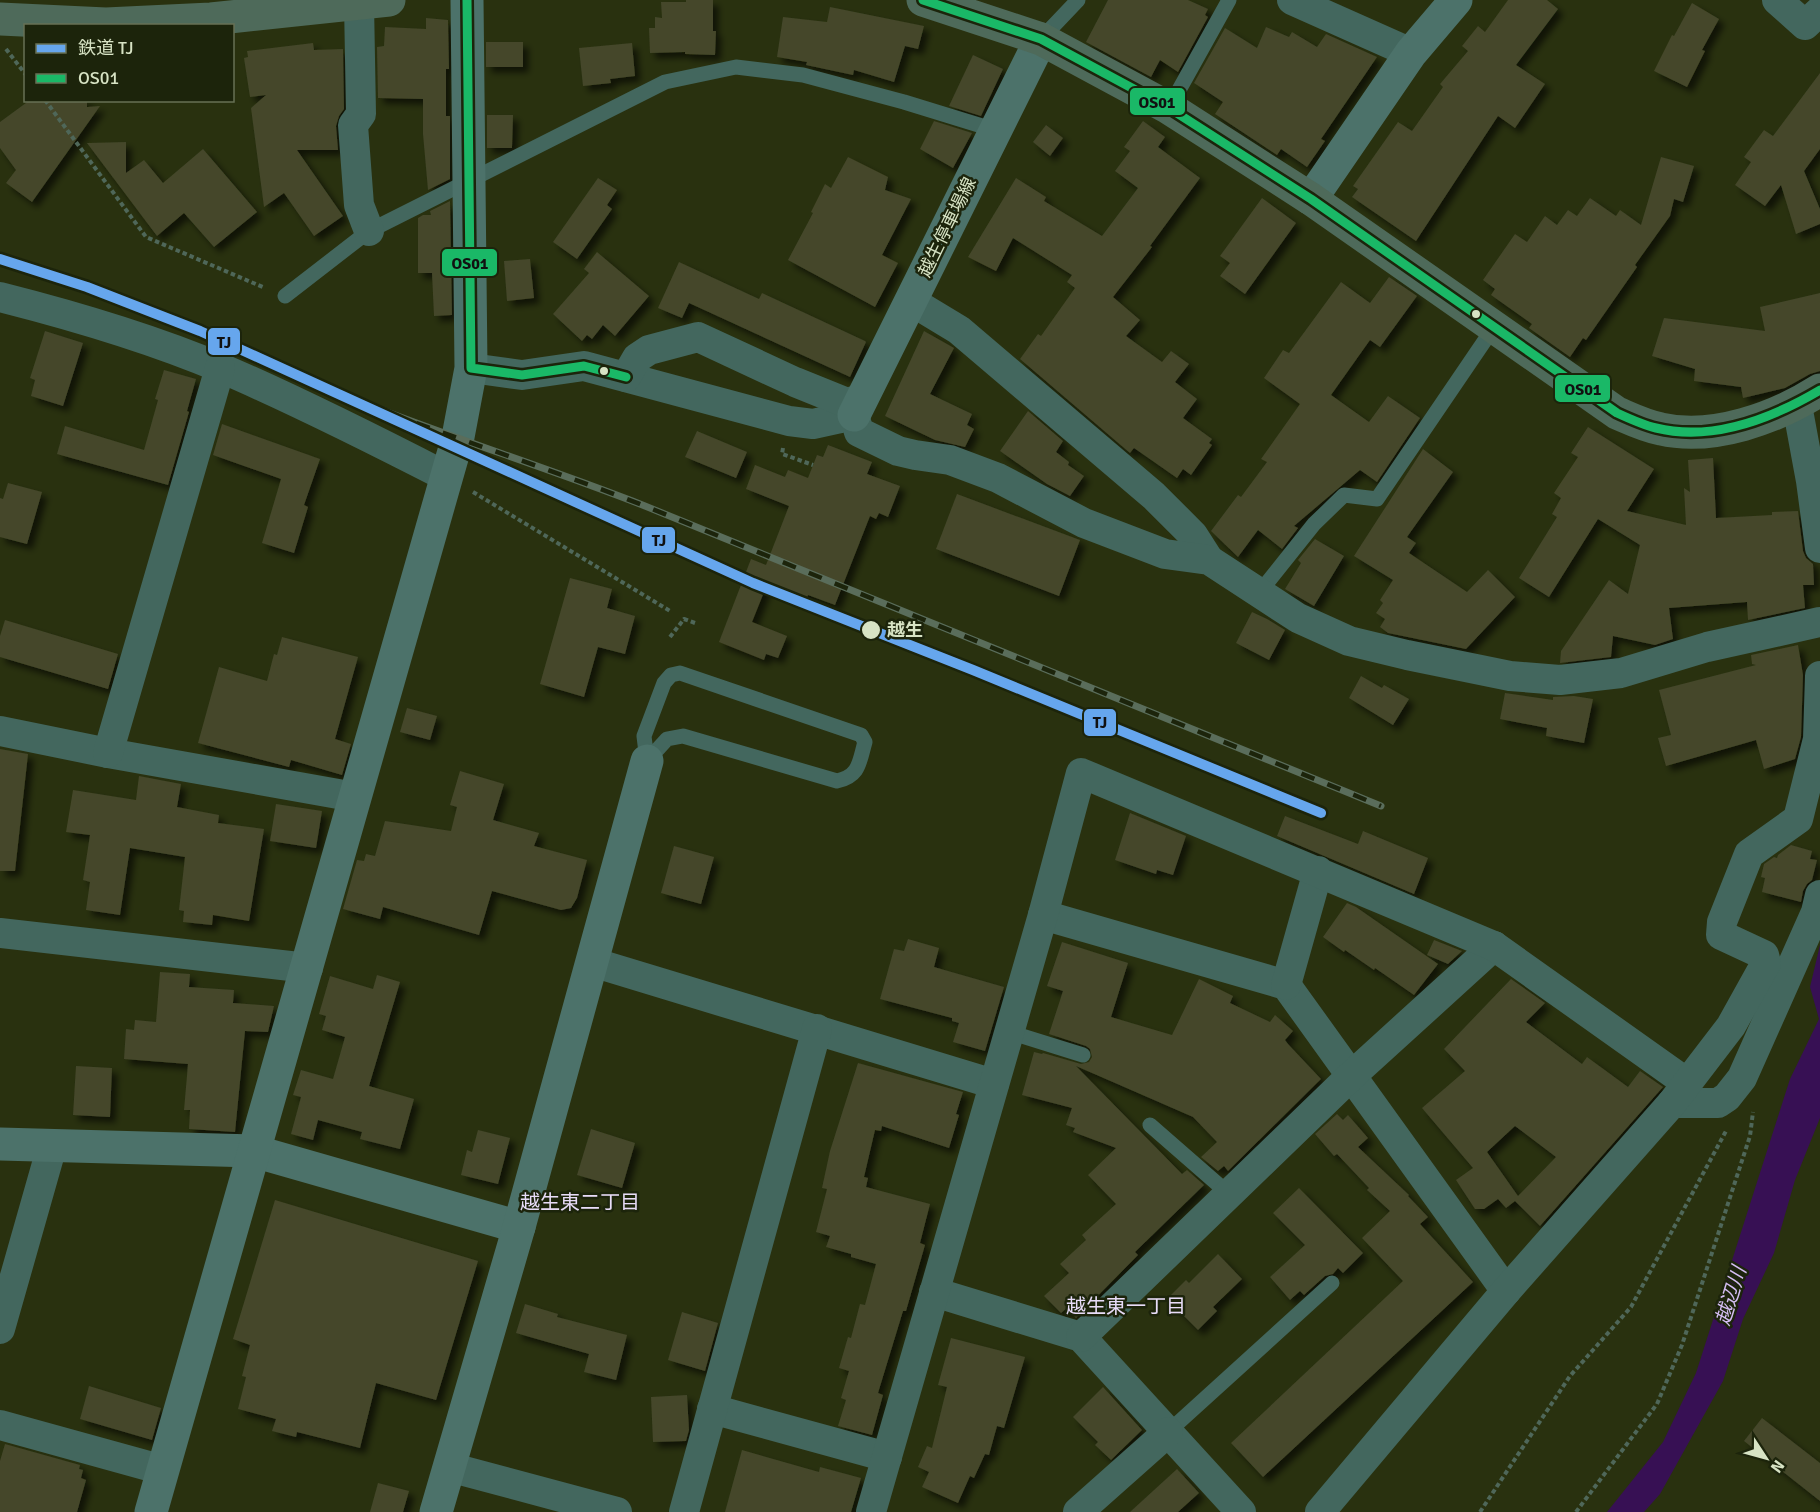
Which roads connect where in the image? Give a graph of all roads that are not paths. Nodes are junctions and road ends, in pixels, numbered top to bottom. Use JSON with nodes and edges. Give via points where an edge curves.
{"nodes":[{"id":1,"x":467,"y":0,"type":"edge"},
{"id":2,"x":923,"y":0,"type":"edge"},
{"id":3,"x":1078,"y":0,"type":"edge"},
{"id":4,"x":1229,"y":0,"type":"edge"},
{"id":5,"x":1292,"y":0,"type":"edge"},
{"id":6,"x":1456,"y":0,"type":"edge"},
{"id":7,"x":1777,"y":0,"type":"edge"},
{"id":8,"x":374,"y":1,"type":"edge"},
{"id":9,"x":1820,"y":11,"type":"edge"},
{"id":10,"x":105,"y":24,"type":"edge"},
{"id":11,"x":24,"y":29,"type":"edge"},
{"id":12,"x":1,"y":31,"type":"edge"},
{"id":13,"x":1041,"y":39,"type":"junction"},
{"id":14,"x":1410,"y":53,"type":"junction"},
{"id":15,"x":1169,"y":108,"type":"junction"},
{"id":16,"x":995,"y":130,"type":"junction"},
{"id":17,"x":468,"y":181,"type":"junction"},
{"id":18,"x":1311,"y":200,"type":"junction"},
{"id":19,"x":369,"y":231,"type":"junction"},
{"id":20,"x":285,"y":296,"type":"road end"},
{"id":21,"x":910,"y":301,"type":"junction"},
{"id":22,"x":1,"y":302,"type":"edge"},
{"id":23,"x":1494,"y":327,"type":"junction"},
{"id":24,"x":220,"y":368,"type":"junction"},
{"id":25,"x":471,"y":368,"type":"junction"},
{"id":26,"x":626,"y":378,"type":"junction"},
{"id":27,"x":1809,"y":398,"type":"edge"},
{"id":28,"x":858,"y":407,"type":"junction"},
{"id":29,"x":447,"y":477,"type":"junction"},
{"id":30,"x":1820,"y":548,"type":"edge"},
{"id":31,"x":1209,"y":560,"type":"junction"},
{"id":32,"x":1259,"y":593,"type":"junction"},
{"id":33,"x":1820,"y":622,"type":"edge"},
{"id":34,"x":1820,"y":676,"type":"edge"},
{"id":35,"x":0,"y":731,"type":"edge"},
{"id":36,"x":1819,"y":744,"type":"edge"},
{"id":37,"x":108,"y":753,"type":"junction"},
{"id":38,"x":647,"y":761,"type":"junction"},
{"id":39,"x":355,"y":797,"type":"junction"},
{"id":40,"x":1318,"y":871,"type":"junction"},
{"id":41,"x":1820,"y":895,"type":"edge"},
{"id":42,"x":1043,"y":915,"type":"junction"},
{"id":43,"x":0,"y":933,"type":"edge"},
{"id":44,"x":1494,"y":946,"type":"junction"},
{"id":45,"x":592,"y":962,"type":"junction"},
{"id":46,"x":308,"y":968,"type":"junction"},
{"id":47,"x":1286,"y":985,"type":"junction"},
{"id":48,"x":817,"y":1029,"type":"junction"},
{"id":49,"x":1009,"y":1032,"type":"junction"},
{"id":50,"x":1083,"y":1055,"type":"dead end"},
{"id":51,"x":1350,"y":1077,"type":"junction"},
{"id":52,"x":994,"y":1084,"type":"junction"},
{"id":53,"x":1680,"y":1093,"type":"junction"},
{"id":54,"x":1150,"y":1125,"type":"dead end"},
{"id":55,"x":0,"y":1144,"type":"edge"},
{"id":56,"x":52,"y":1146,"type":"junction"},
{"id":57,"x":254,"y":1151,"type":"junction"},
{"id":58,"x":1229,"y":1194,"type":"junction"},
{"id":59,"x":519,"y":1227,"type":"junction"},
{"id":60,"x":1332,"y":1283,"type":"dead end"},
{"id":61,"x":1506,"y":1291,"type":"junction"},
{"id":62,"x":934,"y":1292,"type":"junction"},
{"id":63,"x":0,"y":1329,"type":"edge"},
{"id":64,"x":1081,"y":1336,"type":"junction"},
{"id":65,"x":712,"y":1409,"type":"junction"},
{"id":66,"x":0,"y":1425,"type":"edge"},
{"id":67,"x":1168,"y":1432,"type":"junction"},
{"id":68,"x":887,"y":1457,"type":"junction"},
{"id":69,"x":449,"y":1467,"type":"junction"},
{"id":70,"x":162,"y":1470,"type":"junction"},
{"id":71,"x":151,"y":1512,"type":"edge"},
{"id":72,"x":436,"y":1512,"type":"edge"},
{"id":73,"x":617,"y":1512,"type":"edge"},
{"id":74,"x":684,"y":1512,"type":"edge"},
{"id":75,"x":871,"y":1512,"type":"edge"},
{"id":76,"x":1078,"y":1512,"type":"edge"},
{"id":77,"x":1241,"y":1512,"type":"edge"},
{"id":78,"x":1320,"y":1512,"type":"edge"}],
"edges":[{"from":1,"to":17,"type":"street"},
{"from":2,"to":13,"type":"main road"},
{"from":3,"to":13,"type":"lane"},
{"from":4,"to":15,"type":"lane"},
{"from":5,"to":14,"type":"street"},
{"from":6,"to":14,"type":"street"},
{"from":7,"to":9,"type":"street","via":[[1805,26]]},
{"from":8,"to":10,"type":"main road","via":[[211,19]]},
{"from":8,"to":19,"type":"street","via":[[362,114],[353,125],[359,205]]},
{"from":11,"to":12,"type":"main road"},
{"from":13,"to":15,"type":"main road"},
{"from":13,"to":16,"type":"street","name":"越生停車場線"},
{"from":14,"to":18,"type":"street"},
{"from":15,"to":18,"type":"main road"},
{"from":16,"to":17,"type":"lane","via":[[803,75],[736,67],[664,82]]},
{"from":16,"to":21,"type":"street","name":"越生停車場線"},
{"from":17,"to":19,"type":"lane"},
{"from":17,"to":25,"type":"street"},
{"from":18,"to":23,"type":"main road"},
{"from":19,"to":20,"type":"lane"},
{"from":21,"to":28,"type":"street","name":"越生停車場線"},
{"from":21,"to":31,"type":"street","via":[[959,330],[1154,496],[1192,535]]},
{"from":22,"to":24,"type":"street","via":[[130,334]]},
{"from":23,"to":27,"type":"main road","via":[[1617,413],[1662,430],[1696,432],[1754,423]]},
{"from":23,"to":32,"type":"lane","via":[[1377,499],[1344,495],[1314,524]]},
{"from":24,"to":29,"type":"street"},
{"from":24,"to":37,"type":"street"},
{"from":25,"to":26,"type":"street","via":[[522,375],[584,366]]},
{"from":25,"to":29,"type":"street"},
{"from":26,"to":28,"type":"street","via":[[813,424]]},
{"from":26,"to":28,"type":"street","via":[[637,358],[649,350],[698,337]]},
{"from":27,"to":30,"type":"street","via":[[1811,481]]},
{"from":28,"to":31,"type":"street","via":[[859,432],[898,451],[950,460],[998,478],[1084,523],[1166,554]]},
{"from":29,"to":39,"type":"street"},
{"from":31,"to":32,"type":"street"},
{"from":32,"to":33,"type":"street","via":[[1298,618],[1349,641],[1510,676],[1560,680],[1621,673],[1707,647]]},
{"from":34,"to":36,"type":"street"},
{"from":35,"to":37,"type":"street"},
{"from":36,"to":53,"type":"street","via":[[1798,819],[1749,854],[1722,921],[1720,935],[1764,955],[1766,963],[1731,1026]]},
{"from":37,"to":39,"type":"street"},
{"from":38,"to":38,"type":"lane","via":[[644,736],[664,683],[671,675],[680,673],[861,735],[865,742],[857,770],[848,778],[837,780],[683,736],[668,738]]},
{"from":38,"to":45,"type":"street"},
{"from":39,"to":46,"type":"street"},
{"from":40,"to":42,"type":"street","via":[[1081,773]]},
{"from":40,"to":44,"type":"street"},
{"from":40,"to":47,"type":"street"},
{"from":41,"to":53,"type":"street","via":[[1816,912],[1735,1088],[1718,1103]]},
{"from":42,"to":47,"type":"street"},
{"from":42,"to":49,"type":"street"},
{"from":43,"to":46,"type":"street"},
{"from":44,"to":51,"type":"street"},
{"from":44,"to":53,"type":"street"},
{"from":45,"to":48,"type":"street"},
{"from":45,"to":59,"type":"street"},
{"from":46,"to":57,"type":"street"},
{"from":47,"to":51,"type":"street"},
{"from":48,"to":52,"type":"street"},
{"from":48,"to":65,"type":"street"},
{"from":49,"to":50,"type":"lane"},
{"from":49,"to":52,"type":"street"},
{"from":51,"to":58,"type":"street"},
{"from":51,"to":61,"type":"street"},
{"from":52,"to":62,"type":"street"},
{"from":53,"to":61,"type":"street"},
{"from":54,"to":58,"type":"lane"},
{"from":55,"to":56,"type":"street"},
{"from":56,"to":57,"type":"street"},
{"from":56,"to":63,"type":"street"},
{"from":57,"to":59,"type":"street"},
{"from":57,"to":70,"type":"street"},
{"from":58,"to":64,"type":"street"},
{"from":59,"to":69,"type":"street"},
{"from":60,"to":67,"type":"lane"},
{"from":61,"to":78,"type":"street"},
{"from":62,"to":64,"type":"street"},
{"from":62,"to":68,"type":"street"},
{"from":64,"to":67,"type":"street"},
{"from":65,"to":68,"type":"street"},
{"from":65,"to":74,"type":"street"},
{"from":66,"to":70,"type":"street"},
{"from":67,"to":76,"type":"street"},
{"from":67,"to":77,"type":"street"},
{"from":68,"to":75,"type":"street"},
{"from":69,"to":72,"type":"street"},
{"from":69,"to":73,"type":"street"},
{"from":70,"to":71,"type":"street"}]}
